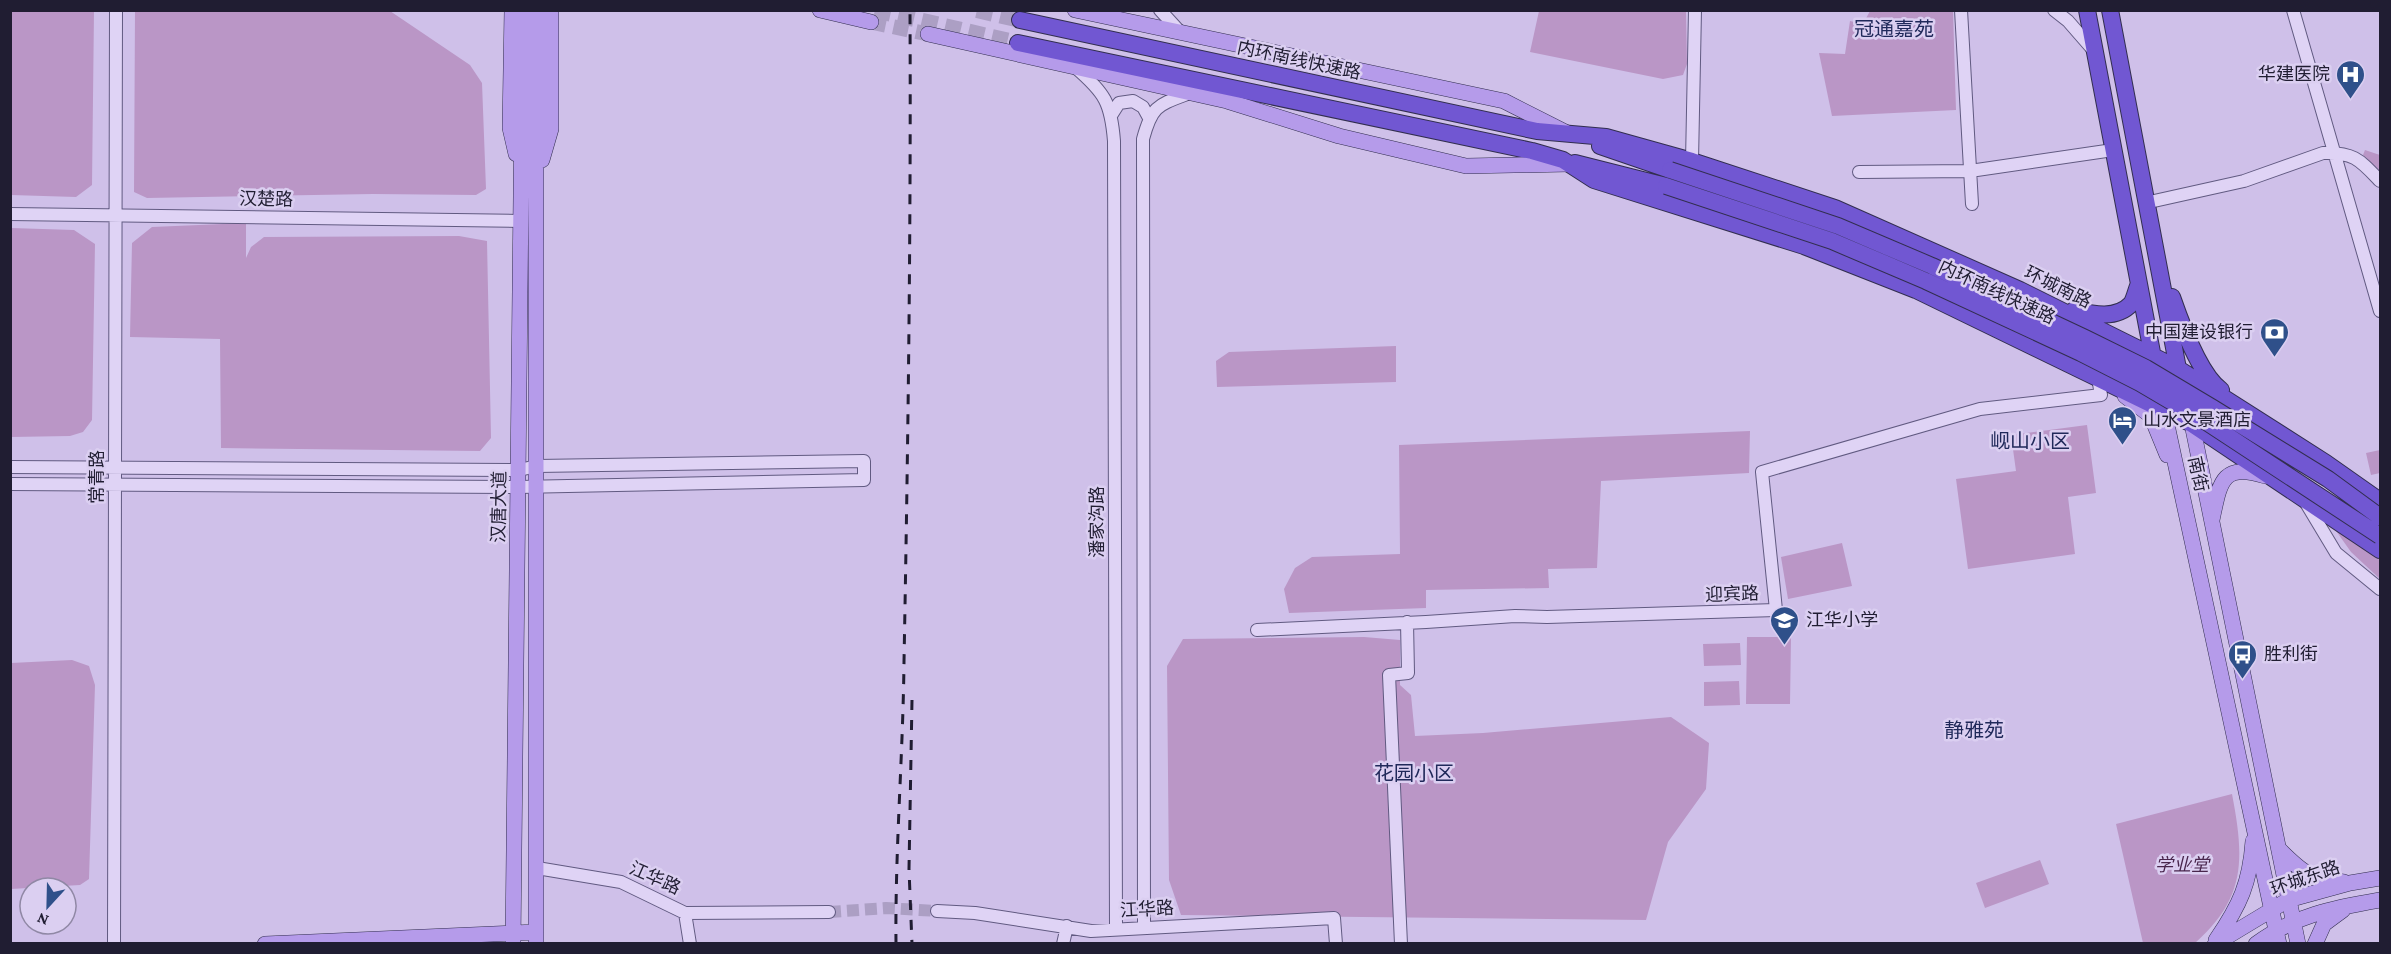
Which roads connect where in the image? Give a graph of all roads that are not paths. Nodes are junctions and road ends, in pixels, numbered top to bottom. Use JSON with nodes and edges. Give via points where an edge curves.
{"nodes":[{"id":1,"x":116,"y":10,"type":"edge"},
{"id":2,"x":512,"y":10,"type":"edge"},
{"id":3,"x":523,"y":10,"type":"edge"},
{"id":4,"x":536,"y":10,"type":"edge"},
{"id":5,"x":551,"y":10,"type":"edge"},
{"id":6,"x":820,"y":10,"type":"edge"},
{"id":7,"x":1075,"y":10,"type":"edge"},
{"id":8,"x":1160,"y":10,"type":"edge"},
{"id":9,"x":1695,"y":10,"type":"edge"},
{"id":10,"x":1961,"y":10,"type":"edge"},
{"id":11,"x":2054,"y":10,"type":"edge"},
{"id":12,"x":2293,"y":10,"type":"edge"},
{"id":13,"x":2087,"y":11,"type":"edge"},
{"id":14,"x":2110,"y":11,"type":"edge"},
{"id":15,"x":1094,"y":12,"type":"edge"},
{"id":16,"x":1020,"y":20,"type":"tunnel mouth"},
{"id":17,"x":871,"y":22,"type":"tunnel mouth"},
{"id":18,"x":1181,"y":33,"type":"junction"},
{"id":19,"x":928,"y":34,"type":"tunnel mouth"},
{"id":20,"x":1018,"y":43,"type":"tunnel mouth"},
{"id":21,"x":1246,"y":46,"type":"junction"},
{"id":22,"x":2095,"y":52,"type":"junction"},
{"id":23,"x":1075,"y":67,"type":"junction"},
{"id":24,"x":1242,"y":68,"type":"junction"},
{"id":25,"x":530,"y":72,"type":"junction"},
{"id":26,"x":1190,"y":93,"type":"junction"},
{"id":27,"x":1112,"y":114,"type":"junction"},
{"id":28,"x":1149,"y":118,"type":"junction"},
{"id":29,"x":1570,"y":134,"type":"junction"},
{"id":30,"x":2113,"y":150,"type":"junction"},
{"id":31,"x":2335,"y":152,"type":"junction"},
{"id":32,"x":1692,"y":161,"type":"junction"},
{"id":33,"x":1566,"y":162,"type":"junction"},
{"id":34,"x":1970,"y":171,"type":"junction"},
{"id":35,"x":1859,"y":172,"type":"dead end"},
{"id":36,"x":529,"y":178,"type":"junction"},
{"id":37,"x":1668,"y":178,"type":"junction"},
{"id":38,"x":2380,"y":181,"type":"edge"},
{"id":39,"x":2145,"y":203,"type":"junction"},
{"id":40,"x":1972,"y":204,"type":"dead end"},
{"id":41,"x":10,"y":214,"type":"edge"},
{"id":42,"x":116,"y":214,"type":"junction"},
{"id":43,"x":521,"y":220,"type":"junction"},
{"id":44,"x":2152,"y":239,"type":"junction"},
{"id":45,"x":2138,"y":285,"type":"junction"},
{"id":46,"x":2050,"y":304,"type":"junction"},
{"id":47,"x":2380,"y":311,"type":"edge"},
{"id":48,"x":2152,"y":356,"type":"junction"},
{"id":49,"x":2177,"y":368,"type":"junction"},
{"id":50,"x":2102,"y":380,"type":"junction"},
{"id":51,"x":2164,"y":411,"type":"junction"},
{"id":52,"x":2192,"y":424,"type":"junction"},
{"id":53,"x":2270,"y":427,"type":"junction"},
{"id":54,"x":10,"y":466,"type":"edge"},
{"id":55,"x":537,"y":466,"type":"junction"},
{"id":56,"x":115,"y":467,"type":"junction"},
{"id":57,"x":519,"y":470,"type":"junction"},
{"id":58,"x":2272,"y":477,"type":"junction"},
{"id":59,"x":10,"y":484,"type":"edge"},
{"id":60,"x":115,"y":484,"type":"junction"},
{"id":61,"x":537,"y":485,"type":"junction"},
{"id":62,"x":519,"y":487,"type":"junction"},
{"id":63,"x":2303,"y":498,"type":"junction"},
{"id":64,"x":2184,"y":500,"type":"junction"},
{"id":65,"x":2380,"y":501,"type":"edge"},
{"id":66,"x":2380,"y":517,"type":"edge"},
{"id":67,"x":2211,"y":523,"type":"junction"},
{"id":68,"x":2380,"y":536,"type":"edge"},
{"id":69,"x":2380,"y":550,"type":"edge"},
{"id":70,"x":2380,"y":589,"type":"edge"},
{"id":71,"x":1407,"y":622,"type":"junction"},
{"id":72,"x":1257,"y":630,"type":"dead end"},
{"id":73,"x":2255,"y":823,"type":"junction"},
{"id":74,"x":2279,"y":849,"type":"junction"},
{"id":75,"x":537,"y":868,"type":"junction"},
{"id":76,"x":2380,"y":878,"type":"edge"},
{"id":77,"x":2350,"y":883,"type":"junction"},
{"id":78,"x":2288,"y":900,"type":"junction"},
{"id":79,"x":2380,"y":900,"type":"edge"},
{"id":80,"x":2350,"y":905,"type":"junction"},
{"id":81,"x":2273,"y":908,"type":"junction"},
{"id":82,"x":937,"y":911,"type":"tunnel mouth"},
{"id":83,"x":829,"y":912,"type":"tunnel mouth"},
{"id":84,"x":685,"y":913,"type":"junction"},
{"id":85,"x":2293,"y":920,"type":"junction"},
{"id":86,"x":1067,"y":926,"type":"junction"},
{"id":87,"x":1144,"y":928,"type":"junction"},
{"id":88,"x":1116,"y":930,"type":"junction"},
{"id":89,"x":2278,"y":936,"type":"edge"},
{"id":90,"x":513,"y":938,"type":"edge"},
{"id":91,"x":536,"y":938,"type":"edge"},
{"id":92,"x":114,"y":944,"type":"edge"},
{"id":93,"x":265,"y":944,"type":"edge"},
{"id":94,"x":690,"y":944,"type":"edge"},
{"id":95,"x":1064,"y":944,"type":"edge"},
{"id":96,"x":1336,"y":944,"type":"edge"},
{"id":97,"x":1401,"y":944,"type":"edge"},
{"id":98,"x":2214,"y":944,"type":"edge"},
{"id":99,"x":2256,"y":944,"type":"edge"},
{"id":100,"x":2298,"y":944,"type":"edge"},
{"id":101,"x":2315,"y":944,"type":"edge"}],
"edges":[{"from":1,"to":42,"type":"street","name":"常青路"},
{"from":2,"to":36,"type":"main road","via":[[510,128]]},
{"from":3,"to":25,"type":"main road"},
{"from":4,"to":25,"type":"main road"},
{"from":5,"to":36,"type":"main road","via":[[551,129]]},
{"from":6,"to":17,"type":"main road"},
{"from":7,"to":15,"type":"main road"},
{"from":8,"to":18,"type":"street"},
{"from":9,"to":32,"type":"street"},
{"from":10,"to":34,"type":"street"},
{"from":11,"to":22,"type":"street"},
{"from":12,"to":31,"type":"street"},
{"from":13,"to":22,"type":"highway","name":"南街"},
{"from":14,"to":39,"type":"highway","name":"南街"},
{"from":15,"to":18,"type":"main road"},
{"from":16,"to":24,"type":"highway","name":"内环南线快速路"},
{"from":18,"to":21,"type":"main road"},
{"from":19,"to":23,"type":"main road"},
{"from":20,"to":33,"type":"highway","name":"内环南线快速路","via":[[1532,150]]},
{"from":21,"to":24,"type":"main road"},
{"from":21,"to":29,"type":"main road","via":[[1504,101]]},
{"from":22,"to":30,"type":"highway","name":"南街"},
{"from":23,"to":26,"type":"main road"},
{"from":23,"to":27,"type":"street","name":"潘家沟路","via":[[1097,86]]},
{"from":24,"to":29,"type":"highway","name":"内环南线快速路","via":[[1537,131]]},
{"from":25,"to":36,"type":"main road","name":"汉唐大道"},
{"from":26,"to":28,"type":"street","via":[[1161,104]]},
{"from":26,"to":33,"type":"main road","via":[[1340,136],[1466,166]]},
{"from":27,"to":28,"type":"street","via":[[1119,103],[1133,101],[1143,107]]},
{"from":27,"to":88,"type":"street","name":"潘家沟路"},
{"from":28,"to":87,"type":"street","via":[[1143,140]]},
{"from":29,"to":32,"type":"highway","name":"内环南线快速路","via":[[1606,137]]},
{"from":29,"to":37,"type":"highway","name":"内环南线快速路"},
{"from":30,"to":34,"type":"street"},
{"from":30,"to":45,"type":"highway","name":"南街"},
{"from":31,"to":38,"type":"street","via":[[2357,158]]},
{"from":31,"to":39,"type":"street","via":[[2244,181]]},
{"from":31,"to":47,"type":"street"},
{"from":32,"to":46,"type":"highway","name":"环城南路","via":[[1835,208]]},
{"from":33,"to":37,"type":"highway","name":"内环南线快速路"},
{"from":33,"to":50,"type":"highway","name":"内环南线快速路","via":[[1594,180],[1804,246],[1916,290]]},
{"from":34,"to":35,"type":"street"},
{"from":34,"to":40,"type":"street"},
{"from":36,"to":43,"type":"main road","name":"汉唐大道"},
{"from":36,"to":55,"type":"main road","name":"汉唐大道"},
{"from":37,"to":66,"type":"highway","name":"内环南线快速路","bridge":true,"via":[[1838,226],[2085,338],[2213,408],[2328,479]]},
{"from":37,"to":68,"type":"highway","name":"内环南线快速路","bridge":true,"via":[[1832,241],[2091,358],[2208,423]]},
{"from":39,"to":44,"type":"highway","name":"南街"},
{"from":41,"to":42,"type":"street","name":"汉楚路"},
{"from":42,"to":43,"type":"street","name":"汉楚路"},
{"from":42,"to":56,"type":"street","name":"常青路"},
{"from":43,"to":57,"type":"main road","name":"汉唐大道"},
{"from":44,"to":49,"type":"highway","name":"南街"},
{"from":44,"to":53,"type":"highway","via":[[2181,324],[2215,386]]},
{"from":45,"to":46,"type":"highway","via":[[2132,303],[2117,313],[2097,315]]},
{"from":45,"to":48,"type":"highway","name":"南街"},
{"from":46,"to":48,"type":"highway","name":"环城南路"},
{"from":48,"to":49,"type":"highway","name":"环城南路"},
{"from":48,"to":51,"type":"highway","name":"南街"},
{"from":49,"to":52,"type":"highway","name":"南街"},
{"from":49,"to":53,"type":"highway","name":"环城南路"},
{"from":50,"to":51,"type":"highway"},
{"from":50,"to":64,"type":"main road","via":[[2151,416]]},
{"from":50,"to":71,"type":"street","name":"迎宾路","via":[[2101,394],[1980,409],[1762,472],[1776,610]]},
{"from":51,"to":52,"type":"highway"},
{"from":51,"to":64,"type":"main road","name":"南街"},
{"from":52,"to":58,"type":"highway"},
{"from":52,"to":67,"type":"main road","name":"南街"},
{"from":53,"to":65,"type":"highway","name":"环城南路"},
{"from":54,"to":56,"type":"street"},
{"from":55,"to":57,"type":"street"},
{"from":55,"to":61,"type":"main road","name":"汉唐大道"},
{"from":55,"to":61,"type":"street","via":[[864,461],[864,480]]},
{"from":56,"to":57,"type":"street"},
{"from":56,"to":60,"type":"street","name":"常青路"},
{"from":57,"to":62,"type":"main road","name":"汉唐大道"},
{"from":58,"to":63,"type":"highway"},
{"from":58,"to":67,"type":"main road","via":[[2245,470],[2229,474],[2219,488]]},
{"from":59,"to":60,"type":"street"},
{"from":60,"to":62,"type":"street"},
{"from":60,"to":92,"type":"street","name":"常青路"},
{"from":61,"to":62,"type":"street"},
{"from":61,"to":75,"type":"main road","name":"汉唐大道"},
{"from":62,"to":90,"type":"main road","name":"汉唐大道"},
{"from":63,"to":69,"type":"highway"},
{"from":63,"to":70,"type":"street","via":[[2336,553]]},
{"from":64,"to":73,"type":"main road","name":"南街"},
{"from":67,"to":74,"type":"main road","name":"南街"},
{"from":71,"to":72,"type":"street","name":"迎宾路"},
{"from":71,"to":97,"type":"street","via":[[1408,673],[1389,675]]},
{"from":73,"to":81,"type":"main road","name":"南街"},
{"from":73,"to":98,"type":"main road","via":[[2251,871],[2235,912]]},
{"from":74,"to":77,"type":"main road","via":[[2315,878]]},
{"from":74,"to":78,"type":"main road","name":"南街"},
{"from":75,"to":84,"type":"street","name":"江华路","via":[[621,882]]},
{"from":75,"to":91,"type":"main road","name":"汉唐大道"},
{"from":76,"to":77,"type":"main road","name":"环城东路"},
{"from":77,"to":78,"type":"main road","name":"环城东路"},
{"from":78,"to":81,"type":"main road","name":"环城东路"},
{"from":78,"to":85,"type":"main road","name":"南街"},
{"from":79,"to":80,"type":"main road","name":"环城东路"},
{"from":80,"to":85,"type":"main road","name":"环城东路"},
{"from":80,"to":101,"type":"main road","via":[[2324,924]]},
{"from":81,"to":89,"type":"main road","name":"南街"},
{"from":81,"to":98,"type":"main road","name":"环城东路"},
{"from":82,"to":86,"type":"street","name":"江华路"},
{"from":83,"to":84,"type":"street","name":"江华路"},
{"from":84,"to":94,"type":"street"},
{"from":85,"to":89,"type":"main road","name":"环城东路"},
{"from":85,"to":100,"type":"main road","name":"南街"},
{"from":86,"to":88,"type":"street","name":"江华路","via":[[1091,931]]},
{"from":86,"to":95,"type":"street"},
{"from":87,"to":88,"type":"street","name":"江华路"},
{"from":87,"to":96,"type":"street","name":"江华路","via":[[1334,918]]},
{"from":89,"to":99,"type":"main road","name":"环城东路"},
{"from":90,"to":91,"type":"main road"},
{"from":90,"to":93,"type":"main road"}]}
